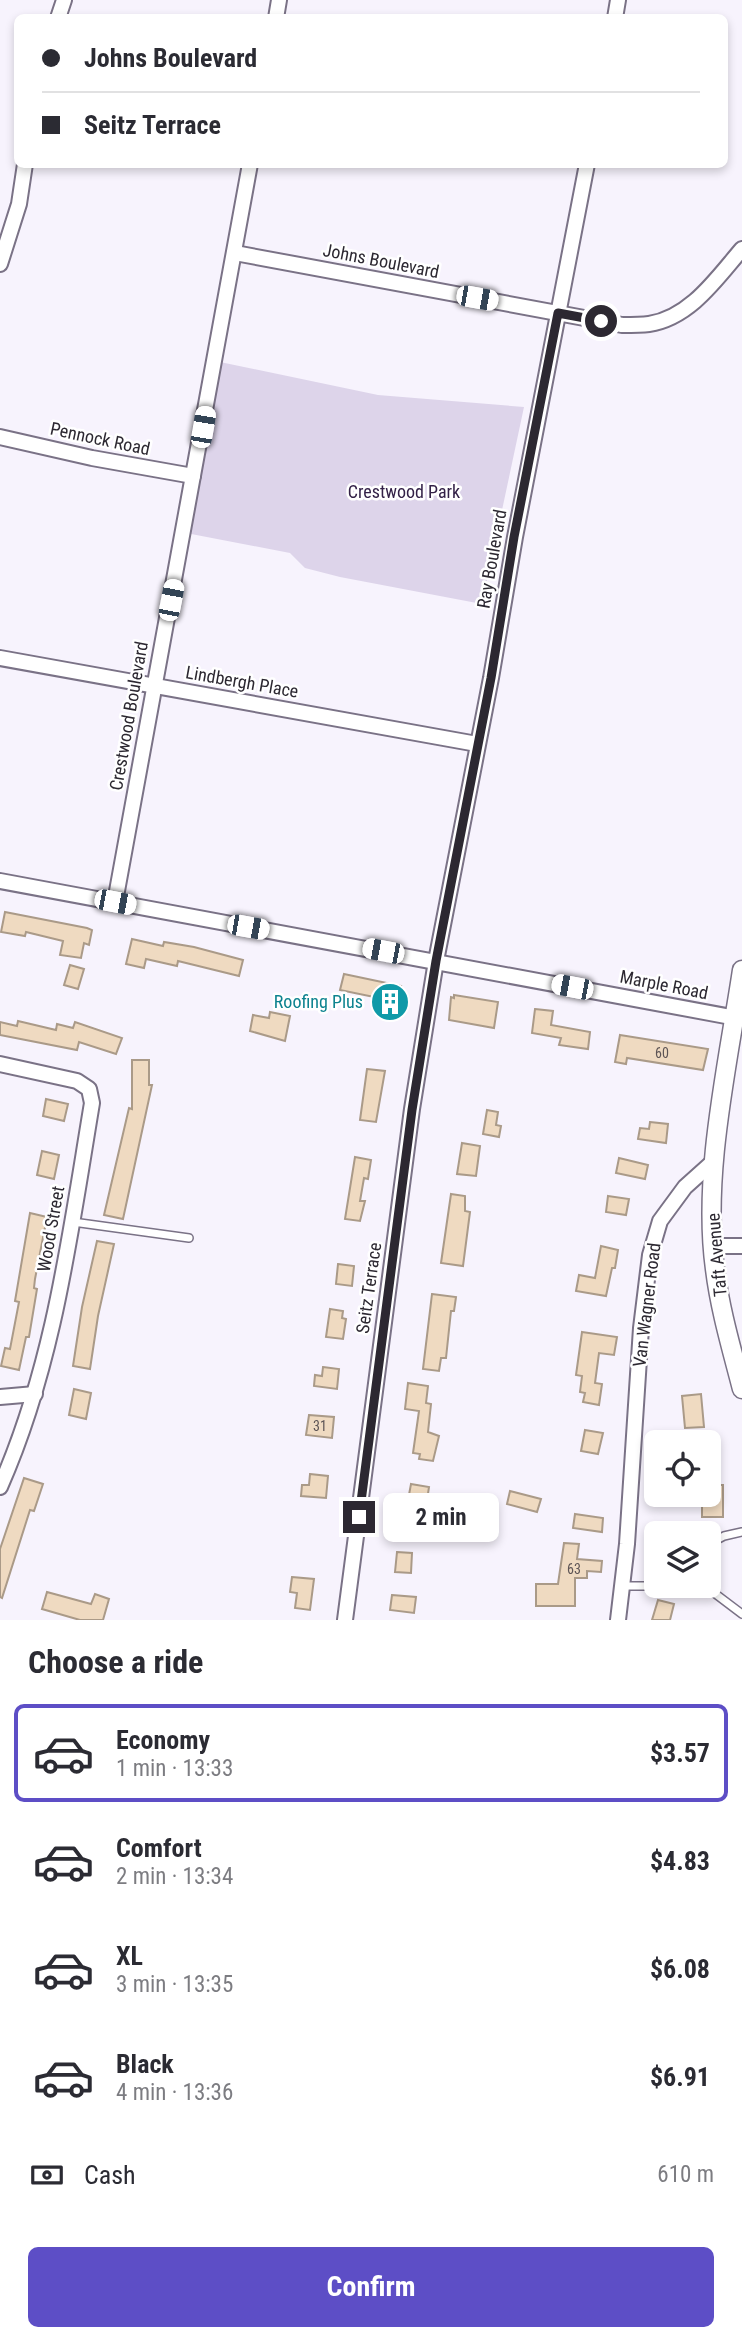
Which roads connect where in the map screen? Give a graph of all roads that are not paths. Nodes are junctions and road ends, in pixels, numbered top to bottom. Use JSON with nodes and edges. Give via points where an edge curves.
{"nodes":[{"id":1,"x":24,"y":168,"type":"edge"},
{"id":2,"x":249,"y":168,"type":"edge"},
{"id":3,"x":586,"y":168,"type":"edge"},
{"id":4,"x":742,"y":249,"type":"edge"},
{"id":5,"x":235,"y":253,"type":"junction"},
{"id":6,"x":0,"y":264,"type":"edge"},
{"id":7,"x":558,"y":313,"type":"junction"},
{"id":8,"x":0,"y":437,"type":"edge"},
{"id":9,"x":193,"y":477,"type":"junction"},
{"id":10,"x":0,"y":658,"type":"edge"},
{"id":11,"x":155,"y":686,"type":"junction"},
{"id":12,"x":477,"y":744,"type":"junction"},
{"id":13,"x":0,"y":881,"type":"edge"},
{"id":14,"x":115,"y":902,"type":"junction"},
{"id":15,"x":436,"y":961,"type":"junction"},
{"id":16,"x":742,"y":970,"type":"edge"},
{"id":17,"x":738,"y":1018,"type":"edge"},
{"id":18,"x":0,"y":1064,"type":"edge"},
{"id":19,"x":714,"y":1161,"type":"junction"},
{"id":20,"x":72,"y":1222,"type":"junction"},
{"id":21,"x":189,"y":1238,"type":"dead end"},
{"id":22,"x":713,"y":1246,"type":"junction"},
{"id":23,"x":742,"y":1246,"type":"edge"},
{"id":24,"x":742,"y":1389,"type":"edge"},
{"id":25,"x":35,"y":1394,"type":"junction"},
{"id":26,"x":0,"y":1397,"type":"edge"},
{"id":27,"x":5,"y":1461,"type":"edge"},
{"id":28,"x":0,"y":1487,"type":"edge"},
{"id":29,"x":742,"y":1532,"type":"edge"},
{"id":30,"x":721,"y":1537,"type":"edge"},
{"id":31,"x":623,"y":1586,"type":"junction"},
{"id":32,"x":644,"y":1586,"type":"edge"},
{"id":33,"x":721,"y":1598,"type":"edge"},
{"id":34,"x":742,"y":1614,"type":"edge"},
{"id":35,"x":345,"y":1620,"type":"edge"},
{"id":36,"x":618,"y":1620,"type":"edge"}],
"edges":[{"from":1,"to":6,"type":"street","via":[[19,205]]},
{"from":2,"to":5,"type":"street","name":"Crestwood Boulevard"},
{"from":3,"to":7,"type":"street","name":"Ray Boulevard"},
{"from":4,"to":7,"type":"street","name":"Johns Boulevard","via":[[707,290],[664,320],[622,325]]},
{"from":5,"to":7,"type":"street","name":"Johns Boulevard"},
{"from":5,"to":9,"type":"street","name":"Crestwood Boulevard"},
{"from":7,"to":12,"type":"street","name":"Ray Boulevard"},
{"from":8,"to":9,"type":"street","name":"Pennock Road"},
{"from":9,"to":11,"type":"street","name":"Crestwood Boulevard"},
{"from":10,"to":11,"type":"street","name":"Lindbergh Place"},
{"from":11,"to":12,"type":"street","name":"Lindbergh Place"},
{"from":11,"to":14,"type":"street","name":"Crestwood Boulevard"},
{"from":12,"to":15,"type":"street","name":"Ray Boulevard"},
{"from":13,"to":14,"type":"street","name":"Marple Road"},
{"from":14,"to":15,"type":"street","name":"Marple Road"},
{"from":15,"to":17,"type":"street","name":"Marple Road"},
{"from":15,"to":35,"type":"street","name":"Seitz Terrace"},
{"from":16,"to":17,"type":"street"},
{"from":17,"to":19,"type":"street"},
{"from":18,"to":20,"type":"street","name":"Wood Street","via":[[77,1081],[89,1089],[92,1103]]},
{"from":19,"to":22,"type":"street","name":"Taft Avenue"},
{"from":19,"to":31,"type":"street","name":"Van Wagner Road","via":[[685,1187],[660,1221],[650,1255]]},
{"from":20,"to":21,"type":"lane"},
{"from":20,"to":25,"type":"street","name":"Wood Street","via":[[58,1308]]},
{"from":22,"to":23,"type":"street"},
{"from":22,"to":24,"type":"street","name":"Taft Avenue","via":[[724,1320]]},
{"from":25,"to":26,"type":"street"},
{"from":25,"to":27,"type":"street","name":"Wood Street"},
{"from":27,"to":28,"type":"street","name":"Wood Street"},
{"from":29,"to":30,"type":"lane"},
{"from":31,"to":32,"type":"lane"},
{"from":31,"to":36,"type":"street","name":"Van Wagner Road"},
{"from":33,"to":34,"type":"lane"}]}
